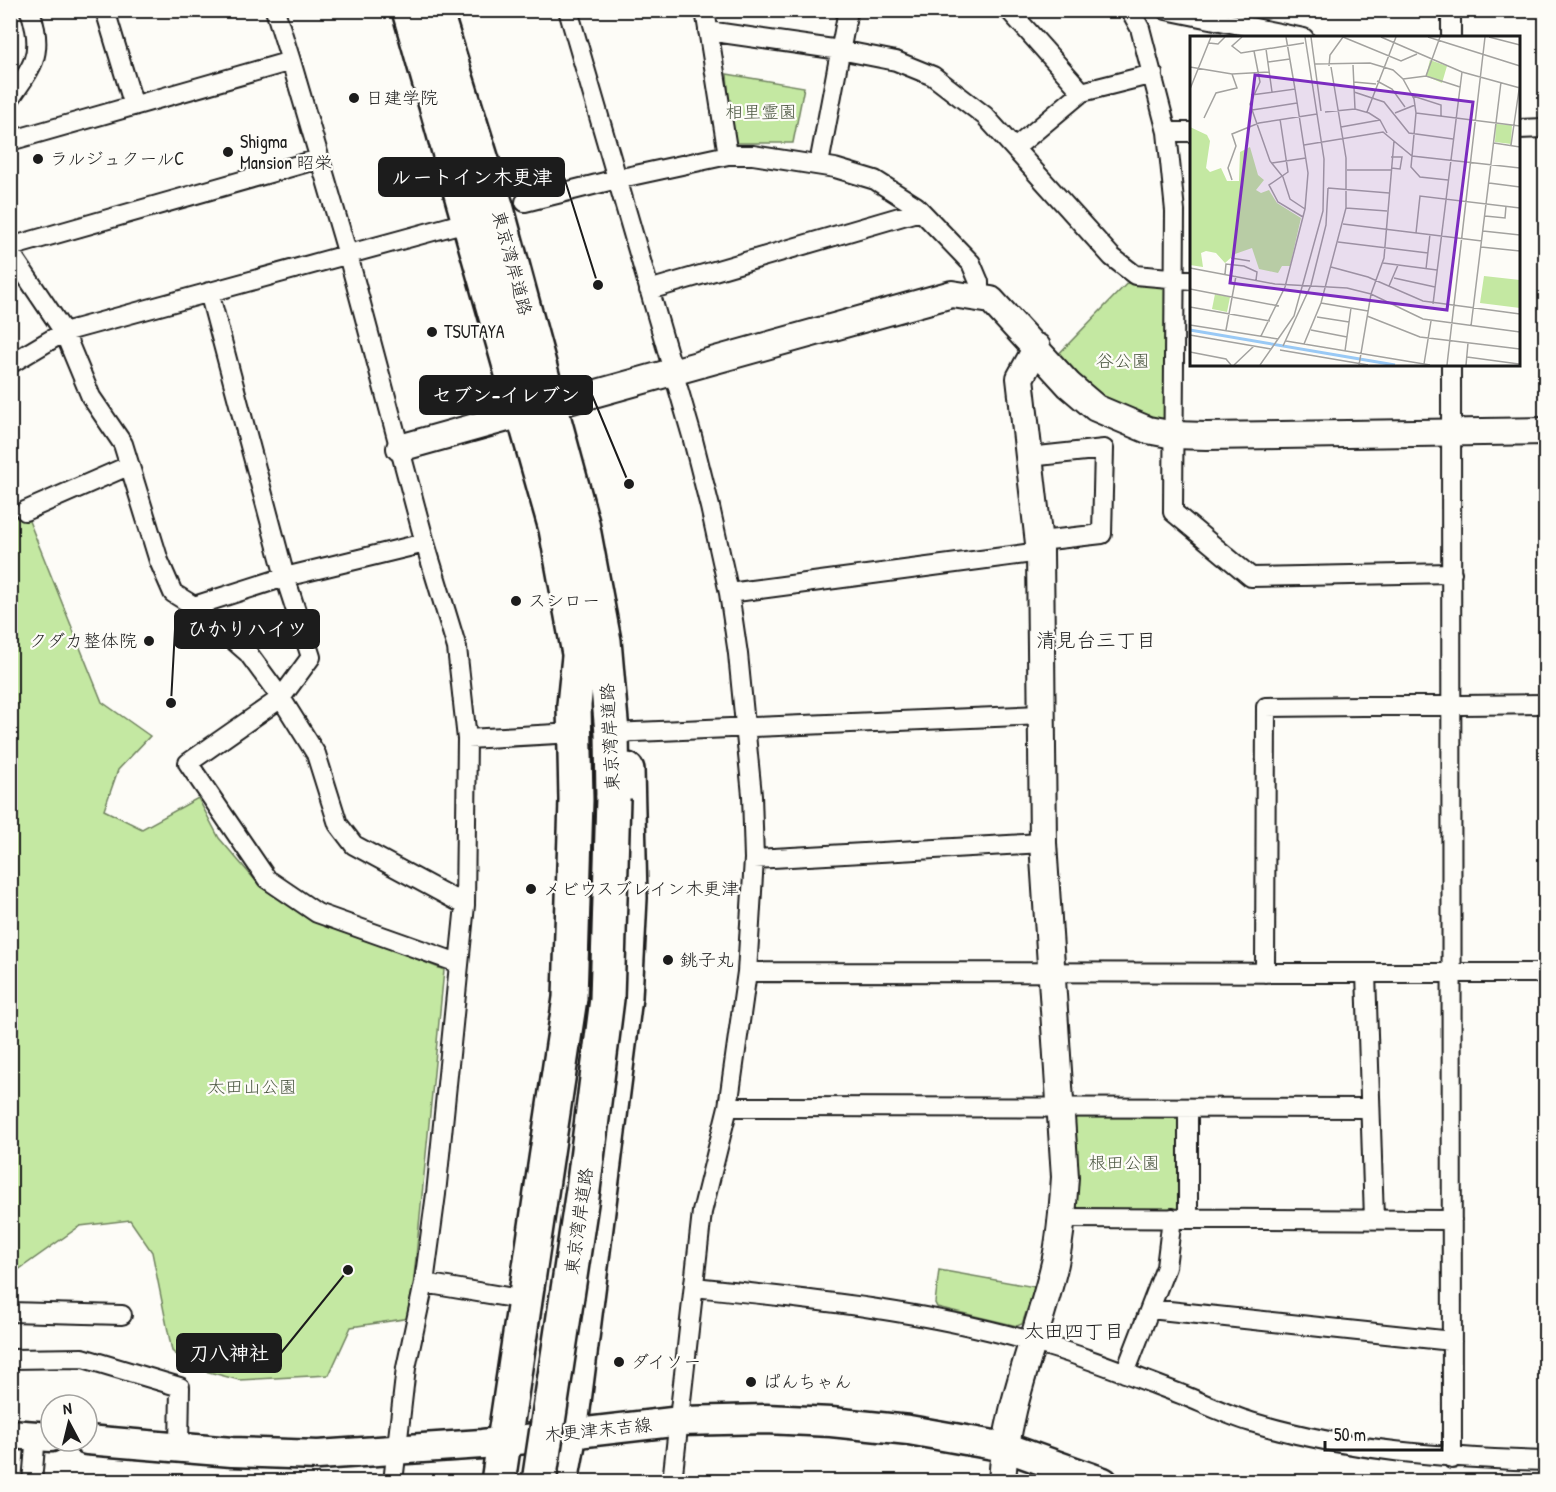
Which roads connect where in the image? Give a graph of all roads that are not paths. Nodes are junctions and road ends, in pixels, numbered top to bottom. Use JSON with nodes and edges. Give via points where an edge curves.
{"nodes":[{"id":1,"x":29,"y":10,"type":"edge"},
{"id":2,"x":105,"y":10,"type":"edge"},
{"id":3,"x":275,"y":10,"type":"edge"},
{"id":4,"x":394,"y":10,"type":"edge"},
{"id":5,"x":410,"y":10,"type":"edge"},
{"id":6,"x":435,"y":10,"type":"edge"},
{"id":7,"x":450,"y":10,"type":"edge"},
{"id":8,"x":568,"y":10,"type":"edge"},
{"id":9,"x":705,"y":10,"type":"edge"},
{"id":10,"x":848,"y":10,"type":"edge"},
{"id":11,"x":1009,"y":10,"type":"edge"},
{"id":12,"x":1130,"y":10,"type":"edge"},
{"id":13,"x":1166,"y":10,"type":"edge"},
{"id":14,"x":1451,"y":10,"type":"edge"},
{"id":15,"x":708,"y":32,"type":"junction"},
{"id":16,"x":1294,"y":36,"type":"edge"},
{"id":17,"x":1451,"y":36,"type":"edge"},
{"id":18,"x":840,"y":50,"type":"junction"},
{"id":19,"x":291,"y":61,"type":"junction"},
{"id":20,"x":1153,"y":74,"type":"junction"},
{"id":21,"x":1082,"y":92,"type":"junction"},
{"id":22,"x":10,"y":99,"type":"edge"},
{"id":23,"x":134,"y":106,"type":"junction"},
{"id":24,"x":1545,"y":128,"type":"edge"},
{"id":25,"x":1520,"y":129,"type":"edge"},
{"id":26,"x":1167,"y":132,"type":"junction"},
{"id":27,"x":1190,"y":132,"type":"edge"},
{"id":28,"x":10,"y":141,"type":"edge"},
{"id":29,"x":1015,"y":148,"type":"junction"},
{"id":30,"x":728,"y":155,"type":"junction"},
{"id":31,"x":319,"y":159,"type":"junction"},
{"id":32,"x":819,"y":164,"type":"junction"},
{"id":33,"x":617,"y":179,"type":"junction"},
{"id":34,"x":461,"y":190,"type":"junction"},
{"id":35,"x":497,"y":211,"type":"junction"},
{"id":36,"x":920,"y":211,"type":"junction"},
{"id":37,"x":10,"y":247,"type":"edge"},
{"id":38,"x":10,"y":252,"type":"edge"},
{"id":39,"x":348,"y":255,"type":"junction"},
{"id":40,"x":1183,"y":280,"type":"edge"},
{"id":41,"x":649,"y":290,"type":"junction"},
{"id":42,"x":209,"y":292,"type":"junction"},
{"id":43,"x":979,"y":297,"type":"junction"},
{"id":44,"x":64,"y":332,"type":"junction"},
{"id":45,"x":1037,"y":347,"type":"junction"},
{"id":46,"x":10,"y":364,"type":"edge"},
{"id":47,"x":1451,"y":366,"type":"edge"},
{"id":48,"x":672,"y":372,"type":"junction"},
{"id":49,"x":538,"y":410,"type":"junction"},
{"id":50,"x":1545,"y":431,"type":"edge"},
{"id":51,"x":1452,"y":433,"type":"junction"},
{"id":52,"x":1174,"y":435,"type":"junction"},
{"id":53,"x":400,"y":448,"type":"junction"},
{"id":54,"x":1029,"y":457,"type":"junction"},
{"id":55,"x":128,"y":466,"type":"junction"},
{"id":56,"x":25,"y":511,"type":"dead end"},
{"id":57,"x":425,"y":543,"type":"junction"},
{"id":58,"x":1040,"y":546,"type":"junction"},
{"id":59,"x":1452,"y":573,"type":"junction"},
{"id":60,"x":285,"y":578,"type":"junction"},
{"id":61,"x":729,"y":593,"type":"junction"},
{"id":62,"x":195,"y":606,"type":"junction"},
{"id":63,"x":579,"y":647,"type":"junction"},
{"id":64,"x":281,"y":698,"type":"junction"},
{"id":65,"x":1545,"y":704,"type":"edge"},
{"id":66,"x":1452,"y":706,"type":"junction"},
{"id":67,"x":1042,"y":715,"type":"junction"},
{"id":68,"x":746,"y":728,"type":"junction"},
{"id":69,"x":575,"y":733,"type":"junction"},
{"id":70,"x":612,"y":733,"type":"junction"},
{"id":71,"x":467,"y":739,"type":"junction"},
{"id":72,"x":603,"y":799,"type":"junction"},
{"id":73,"x":1043,"y":843,"type":"junction"},
{"id":74,"x":754,"y":859,"type":"junction"},
{"id":75,"x":465,"y":905,"type":"junction"},
{"id":76,"x":458,"y":963,"type":"junction"},
{"id":77,"x":747,"y":972,"type":"junction"},
{"id":78,"x":1052,"y":972,"type":"junction"},
{"id":79,"x":1265,"y":973,"type":"junction"},
{"id":80,"x":1366,"y":973,"type":"junction"},
{"id":81,"x":1452,"y":973,"type":"junction"},
{"id":82,"x":1545,"y":973,"type":"edge"},
{"id":83,"x":728,"y":1107,"type":"junction"},
{"id":84,"x":1061,"y":1108,"type":"junction"},
{"id":85,"x":1188,"y":1108,"type":"junction"},
{"id":86,"x":1370,"y":1108,"type":"junction"},
{"id":87,"x":1063,"y":1218,"type":"junction"},
{"id":88,"x":1180,"y":1218,"type":"junction"},
{"id":89,"x":1374,"y":1219,"type":"junction"},
{"id":90,"x":1452,"y":1220,"type":"junction"},
{"id":91,"x":424,"y":1283,"type":"junction"},
{"id":92,"x":695,"y":1287,"type":"junction"},
{"id":93,"x":525,"y":1300,"type":"junction"},
{"id":94,"x":1150,"y":1309,"type":"junction"},
{"id":95,"x":10,"y":1312,"type":"edge"},
{"id":96,"x":122,"y":1315,"type":"dead end"},
{"id":97,"x":1032,"y":1341,"type":"junction"},
{"id":98,"x":1452,"y":1341,"type":"junction"},
{"id":99,"x":10,"y":1359,"type":"edge"},
{"id":100,"x":1125,"y":1373,"type":"junction"},
{"id":101,"x":681,"y":1421,"type":"junction"},
{"id":102,"x":570,"y":1433,"type":"junction"},
{"id":103,"x":32,"y":1436,"type":"edge"},
{"id":104,"x":99,"y":1441,"type":"edge"},
{"id":105,"x":505,"y":1441,"type":"junction"},
{"id":106,"x":1005,"y":1447,"type":"junction"},
{"id":107,"x":179,"y":1448,"type":"junction"},
{"id":108,"x":398,"y":1450,"type":"junction"},
{"id":109,"x":1452,"y":1459,"type":"junction"},
{"id":110,"x":1545,"y":1461,"type":"edge"},
{"id":111,"x":32,"y":1482,"type":"edge"},
{"id":112,"x":393,"y":1482,"type":"edge"},
{"id":113,"x":498,"y":1482,"type":"edge"},
{"id":114,"x":521,"y":1482,"type":"edge"},
{"id":115,"x":539,"y":1482,"type":"edge"},
{"id":116,"x":561,"y":1482,"type":"edge"},
{"id":117,"x":672,"y":1482,"type":"edge"},
{"id":118,"x":1002,"y":1482,"type":"edge"},
{"id":119,"x":1103,"y":1482,"type":"edge"}],
"edges":[{"from":1,"to":22,"type":"street","via":[[37,52]]},
{"from":2,"to":23,"type":"street"},
{"from":3,"to":19,"type":"street"},
{"from":4,"to":34,"type":"highway","via":[[431,128]]},
{"from":5,"to":34,"type":"highway","name":"東京湾岸道路"},
{"from":6,"to":35,"type":"highway","name":"東京湾岸道路"},
{"from":7,"to":35,"type":"highway","via":[[479,111]]},
{"from":8,"to":33,"type":"street"},
{"from":9,"to":15,"type":"street"},
{"from":10,"to":18,"type":"street"},
{"from":11,"to":21,"type":"street"},
{"from":12,"to":20,"type":"street","via":[[1140,28]]},
{"from":13,"to":16,"type":"street"},
{"from":14,"to":17,"type":"street"},
{"from":15,"to":18,"type":"street"},
{"from":15,"to":30,"type":"street"},
{"from":18,"to":29,"type":"street","via":[[896,61],[933,76],[986,116]]},
{"from":18,"to":32,"type":"street"},
{"from":19,"to":23,"type":"street"},
{"from":19,"to":31,"type":"street"},
{"from":20,"to":21,"type":"street"},
{"from":20,"to":26,"type":"street"},
{"from":21,"to":29,"type":"street"},
{"from":23,"to":28,"type":"street"},
{"from":24,"to":25,"type":"street"},
{"from":26,"to":27,"type":"street"},
{"from":26,"to":40,"type":"street"},
{"from":29,"to":40,"type":"street","via":[[1112,257],[1135,276]]},
{"from":30,"to":32,"type":"street"},
{"from":30,"to":33,"type":"street"},
{"from":31,"to":37,"type":"street"},
{"from":31,"to":39,"type":"street"},
{"from":32,"to":36,"type":"street","via":[[875,180]]},
{"from":33,"to":35,"type":"street"},
{"from":33,"to":41,"type":"street"},
{"from":34,"to":35,"type":"highway","name":"東京湾岸道路"},
{"from":35,"to":39,"type":"street"},
{"from":35,"to":49,"type":"highway","name":"東京湾岸道路"},
{"from":36,"to":41,"type":"street"},
{"from":36,"to":43,"type":"street","via":[[971,262],[979,282]]},
{"from":38,"to":44,"type":"street"},
{"from":39,"to":42,"type":"street"},
{"from":39,"to":53,"type":"street"},
{"from":40,"to":52,"type":"street"},
{"from":41,"to":48,"type":"street"},
{"from":42,"to":44,"type":"street"},
{"from":42,"to":60,"type":"street"},
{"from":43,"to":45,"type":"street","via":[[991,300]]},
{"from":43,"to":48,"type":"street","via":[[952,294],[934,298]]},
{"from":44,"to":46,"type":"street"},
{"from":44,"to":55,"type":"street","via":[[91,397],[123,444]]},
{"from":45,"to":52,"type":"street","via":[[1069,385],[1096,408],[1148,430]]},
{"from":45,"to":54,"type":"street","via":[[1020,378]]},
{"from":47,"to":51,"type":"street"},
{"from":48,"to":49,"type":"street"},
{"from":48,"to":61,"type":"street","via":[[695,447]]},
{"from":49,"to":53,"type":"street"},
{"from":49,"to":63,"type":"highway","name":"東京湾岸道路"},
{"from":49,"to":70,"type":"highway","name":"東京湾岸道路","via":[[582,523],[604,641]]},
{"from":50,"to":51,"type":"street"},
{"from":51,"to":52,"type":"street"},
{"from":51,"to":59,"type":"street"},
{"from":52,"to":59,"type":"street","via":[[1173,512],[1251,577]]},
{"from":53,"to":57,"type":"street"},
{"from":54,"to":58,"type":"street"},
{"from":54,"to":58,"type":"street","via":[[1104,449],[1102,534]]},
{"from":55,"to":56,"type":"street"},
{"from":55,"to":62,"type":"street","via":[[173,593]]},
{"from":57,"to":60,"type":"street"},
{"from":57,"to":71,"type":"street","via":[[457,648]]},
{"from":58,"to":61,"type":"street"},
{"from":58,"to":67,"type":"street"},
{"from":59,"to":66,"type":"street"},
{"from":60,"to":62,"type":"street"},
{"from":60,"to":64,"type":"street","via":[[311,657]]},
{"from":61,"to":68,"type":"street"},
{"from":62,"to":64,"type":"street","via":[[248,653]]},
{"from":63,"to":69,"type":"highway"},
{"from":63,"to":72,"type":"highway","name":"東京湾岸道路"},
{"from":64,"to":75,"type":"street","via":[[316,754],[339,824],[354,845]]},
{"from":64,"to":76,"type":"street","via":[[188,763],[267,879],[317,913]]},
{"from":65,"to":66,"type":"street"},
{"from":66,"to":79,"type":"street","via":[[1266,707]]},
{"from":66,"to":81,"type":"street"},
{"from":67,"to":68,"type":"street"},
{"from":67,"to":73,"type":"street"},
{"from":68,"to":70,"type":"street"},
{"from":68,"to":74,"type":"street"},
{"from":69,"to":71,"type":"street"},
{"from":69,"to":93,"type":"highway","via":[[570,998]]},
{"from":70,"to":72,"type":"highway","name":"東京湾岸道路"},
{"from":70,"to":102,"type":"highway","via":[[626,758],[629,796],[630,898],[625,998]]},
{"from":71,"to":75,"type":"street"},
{"from":72,"to":114,"type":"highway","name":"東京湾岸道路","via":[[565,1188]]},
{"from":72,"to":115,"type":"highway","name":"東京湾岸道路","bridge":true,"via":[[607,999]]},
{"from":73,"to":74,"type":"street"},
{"from":73,"to":78,"type":"street"},
{"from":74,"to":77,"type":"street"},
{"from":75,"to":76,"type":"street"},
{"from":76,"to":91,"type":"street"},
{"from":77,"to":78,"type":"street"},
{"from":77,"to":83,"type":"street"},
{"from":78,"to":79,"type":"street"},
{"from":78,"to":84,"type":"street"},
{"from":79,"to":80,"type":"street"},
{"from":80,"to":81,"type":"street"},
{"from":80,"to":86,"type":"street"},
{"from":81,"to":82,"type":"street"},
{"from":81,"to":90,"type":"street"},
{"from":83,"to":84,"type":"street"},
{"from":83,"to":92,"type":"street","via":[[702,1212]]},
{"from":84,"to":85,"type":"street"},
{"from":84,"to":87,"type":"street"},
{"from":85,"to":86,"type":"street"},
{"from":85,"to":88,"type":"street"},
{"from":86,"to":89,"type":"street"},
{"from":87,"to":88,"type":"street"},
{"from":87,"to":97,"type":"street"},
{"from":88,"to":89,"type":"street"},
{"from":88,"to":94,"type":"street"},
{"from":89,"to":90,"type":"street"},
{"from":90,"to":98,"type":"street"},
{"from":91,"to":93,"type":"street"},
{"from":91,"to":108,"type":"street","via":[[405,1368]]},
{"from":92,"to":97,"type":"street","via":[[900,1312]]},
{"from":92,"to":101,"type":"street"},
{"from":93,"to":105,"type":"highway"},
{"from":94,"to":98,"type":"street"},
{"from":94,"to":100,"type":"street"},
{"from":95,"to":96,"type":"street"},
{"from":97,"to":100,"type":"street"},
{"from":97,"to":106,"type":"street"},
{"from":98,"to":109,"type":"street"},
{"from":99,"to":107,"type":"street","via":[[83,1358],[180,1387]]},
{"from":100,"to":109,"type":"street","via":[[1248,1421],[1318,1440]]},
{"from":101,"to":102,"type":"main road","name":"木更津末吉線"},
{"from":101,"to":106,"type":"main road","name":"木更津末吉線","via":[[831,1422],[909,1430]]},
{"from":101,"to":117,"type":"street"},
{"from":102,"to":105,"type":"main road","name":"木更津末吉線"},
{"from":102,"to":116,"type":"highway"},
{"from":103,"to":111,"type":"street"},
{"from":104,"to":107,"type":"main road","name":"木更津末吉線"},
{"from":105,"to":108,"type":"main road","name":"木更津末吉線"},
{"from":105,"to":113,"type":"highway"},
{"from":106,"to":118,"type":"street"},
{"from":106,"to":119,"type":"main road","name":"木更津末吉線"},
{"from":107,"to":108,"type":"main road","name":"木更津末吉線","via":[[287,1455]]},
{"from":108,"to":112,"type":"street"},
{"from":109,"to":110,"type":"street"}]}
